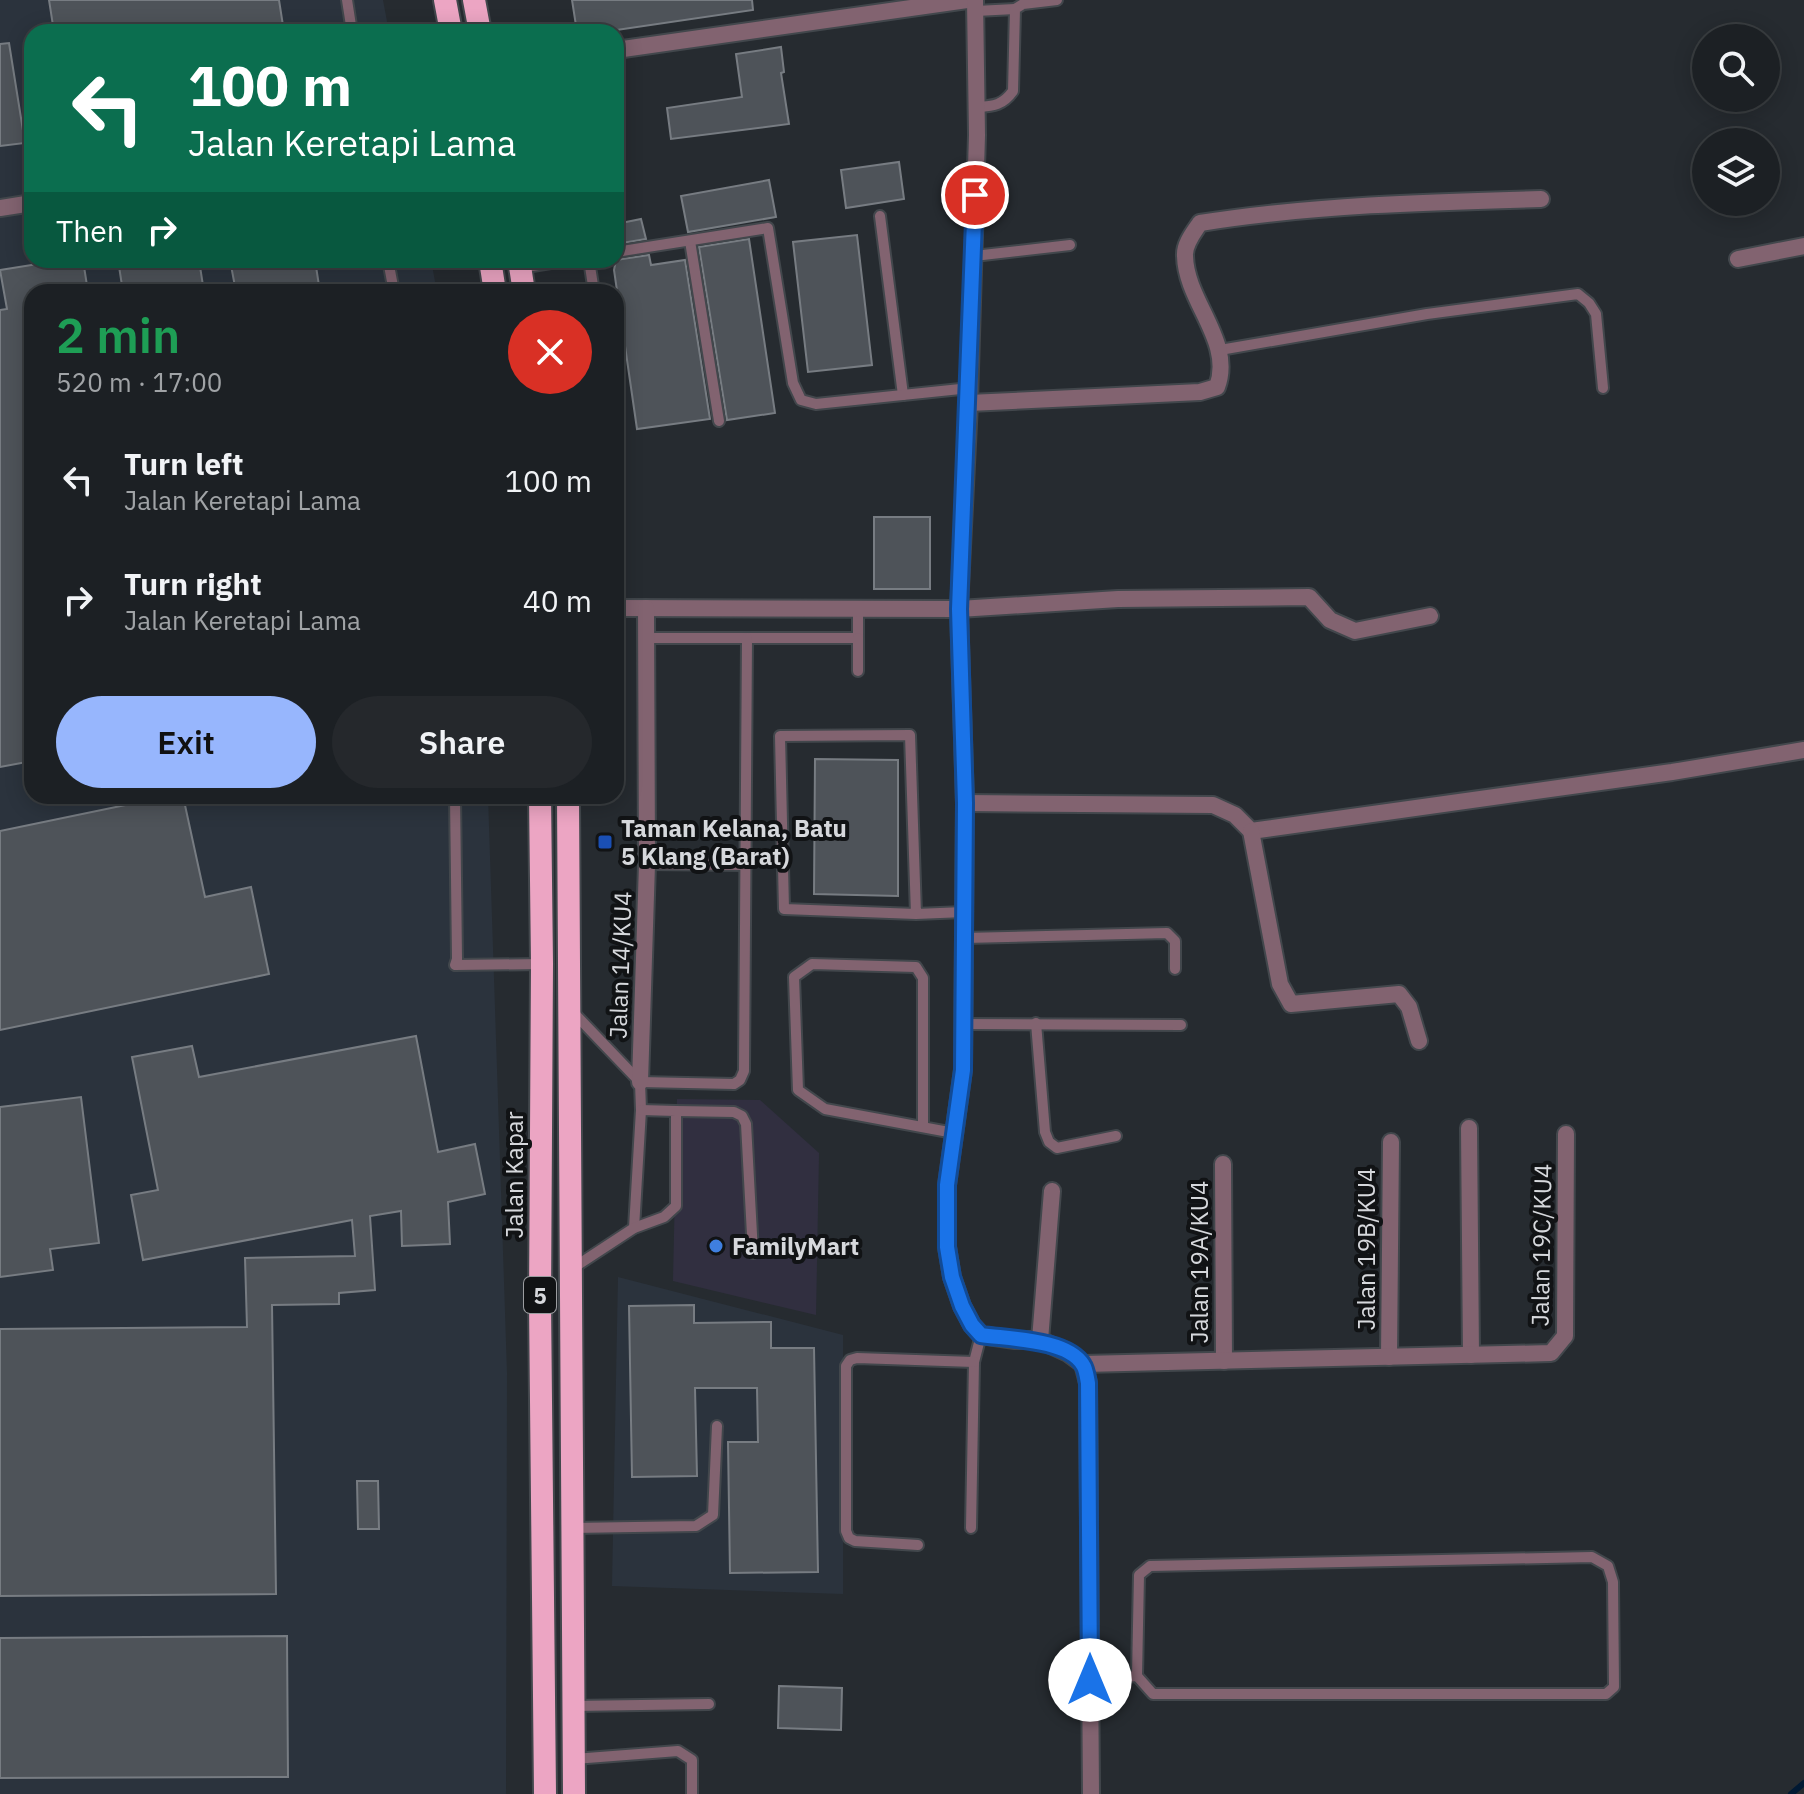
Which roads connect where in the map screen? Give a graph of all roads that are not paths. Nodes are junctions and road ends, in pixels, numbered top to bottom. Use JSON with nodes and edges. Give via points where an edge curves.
{"nodes":[{"id":1,"x":347,"y":0,"type":"edge"},
{"id":2,"x":445,"y":0,"type":"edge"},
{"id":3,"x":474,"y":0,"type":"edge"},
{"id":4,"x":1057,"y":0,"type":"edge"},
{"id":5,"x":973,"y":4,"type":"edge"},
{"id":6,"x":1015,"y":9,"type":"junction"},
{"id":7,"x":351,"y":24,"type":"edge"},
{"id":8,"x":450,"y":24,"type":"edge"},
{"id":9,"x":478,"y":24,"type":"edge"},
{"id":10,"x":624,"y":49,"type":"edge"},
{"id":11,"x":978,"y":107,"type":"junction"},
{"id":12,"x":1541,"y":199,"type":"dead end"},
{"id":13,"x":24,"y":204,"type":"edge"},
{"id":14,"x":0,"y":208,"type":"edge"},
{"id":15,"x":880,"y":216,"type":"dead end"},
{"id":16,"x":690,"y":241,"type":"junction"},
{"id":17,"x":1070,"y":245,"type":"dead end"},
{"id":18,"x":1804,"y":246,"type":"edge"},
{"id":19,"x":624,"y":251,"type":"edge"},
{"id":20,"x":974,"y":256,"type":"junction"},
{"id":21,"x":1738,"y":259,"type":"dead end"},
{"id":22,"x":1220,"y":350,"type":"junction"},
{"id":23,"x":1603,"y":388,"type":"dead end"},
{"id":24,"x":903,"y":395,"type":"junction"},
{"id":25,"x":969,"y":396,"type":"junction"},
{"id":26,"x":719,"y":421,"type":"dead end"},
{"id":27,"x":624,"y":608,"type":"edge"},
{"id":28,"x":646,"y":608,"type":"junction"},
{"id":29,"x":858,"y":608,"type":"junction"},
{"id":30,"x":959,"y":609,"type":"junction"},
{"id":31,"x":1430,"y":616,"type":"dead end"},
{"id":32,"x":646,"y":638,"type":"junction"},
{"id":33,"x":747,"y":638,"type":"junction"},
{"id":34,"x":858,"y":638,"type":"junction"},
{"id":35,"x":858,"y":671,"type":"dead end"},
{"id":36,"x":1804,"y":750,"type":"edge"},
{"id":37,"x":965,"y":803,"type":"junction"},
{"id":38,"x":455,"y":804,"type":"edge"},
{"id":39,"x":540,"y":804,"type":"edge"},
{"id":40,"x":568,"y":804,"type":"edge"},
{"id":41,"x":1251,"y":831,"type":"junction"},
{"id":42,"x":647,"y":864,"type":"junction"},
{"id":43,"x":747,"y":865,"type":"junction"},
{"id":44,"x":964,"y":912,"type":"junction"},
{"id":45,"x":916,"y":914,"type":"junction"},
{"id":46,"x":964,"y":938,"type":"junction"},
{"id":47,"x":542,"y":964,"type":"junction"},
{"id":48,"x":1175,"y":969,"type":"dead end"},
{"id":49,"x":570,"y":1009,"type":"junction"},
{"id":50,"x":1036,"y":1023,"type":"junction"},
{"id":51,"x":963,"y":1024,"type":"junction"},
{"id":52,"x":1181,"y":1025,"type":"dead end"},
{"id":53,"x":1419,"y":1041,"type":"dead end"},
{"id":54,"x":640,"y":1082,"type":"junction"},
{"id":55,"x":641,"y":1110,"type":"junction"},
{"id":56,"x":676,"y":1111,"type":"junction"},
{"id":57,"x":923,"y":1127,"type":"junction"},
{"id":58,"x":1469,"y":1128,"type":"dead end"},
{"id":59,"x":954,"y":1133,"type":"junction"},
{"id":60,"x":1566,"y":1134,"type":"dead end"},
{"id":61,"x":1116,"y":1136,"type":"dead end"},
{"id":62,"x":1391,"y":1142,"type":"dead end"},
{"id":63,"x":1223,"y":1164,"type":"dead end"},
{"id":64,"x":1052,"y":1191,"type":"dead end"},
{"id":65,"x":634,"y":1228,"type":"junction"},
{"id":66,"x":753,"y":1253,"type":"dead end"},
{"id":67,"x":570,"y":1270,"type":"junction"},
{"id":68,"x":981,"y":1335,"type":"junction"},
{"id":69,"x":1040,"y":1340,"type":"junction"},
{"id":70,"x":1471,"y":1355,"type":"junction"},
{"id":71,"x":1389,"y":1357,"type":"junction"},
{"id":72,"x":1224,"y":1361,"type":"junction"},
{"id":73,"x":974,"y":1362,"type":"junction"},
{"id":74,"x":1083,"y":1364,"type":"junction"},
{"id":75,"x":717,"y":1426,"type":"dead end"},
{"id":76,"x":572,"y":1528,"type":"junction"},
{"id":77,"x":971,"y":1528,"type":"dead end"},
{"id":78,"x":918,"y":1545,"type":"dead end"},
{"id":79,"x":1137,"y":1676,"type":"junction"},
{"id":80,"x":1090,"y":1680,"type":"junction"},
{"id":81,"x":709,"y":1704,"type":"dead end"},
{"id":82,"x":573,"y":1706,"type":"junction"},
{"id":83,"x":574,"y":1759,"type":"junction"},
{"id":84,"x":545,"y":1794,"type":"edge"},
{"id":85,"x":574,"y":1794,"type":"edge"},
{"id":86,"x":692,"y":1794,"type":"edge"},
{"id":87,"x":1091,"y":1794,"type":"edge"}],
"edges":[{"from":1,"to":7,"type":"lane"},
{"from":2,"to":8,"type":"highway"},
{"from":3,"to":9,"type":"highway"},
{"from":4,"to":6,"type":"lane"},
{"from":5,"to":6,"type":"lane"},
{"from":5,"to":10,"type":"street"},
{"from":5,"to":11,"type":"street"},
{"from":6,"to":11,"type":"lane","via":[[1013,91],[997,106]]},
{"from":11,"to":20,"type":"street"},
{"from":12,"to":22,"type":"street","via":[[1291,210],[1200,223],[1184,254],[1192,292]]},
{"from":13,"to":14,"type":"street"},
{"from":15,"to":24,"type":"lane"},
{"from":16,"to":19,"type":"lane"},
{"from":16,"to":24,"type":"lane","via":[[768,228],[793,383],[801,400],[816,404]]},
{"from":16,"to":26,"type":"lane"},
{"from":17,"to":20,"type":"lane"},
{"from":18,"to":21,"type":"street"},
{"from":20,"to":25,"type":"street"},
{"from":22,"to":23,"type":"lane","via":[[1578,294],[1596,314]]},
{"from":22,"to":25,"type":"street","via":[[1217,387],[1200,392]]},
{"from":24,"to":25,"type":"lane"},
{"from":25,"to":30,"type":"street"},
{"from":27,"to":28,"type":"street"},
{"from":28,"to":29,"type":"street"},
{"from":28,"to":32,"type":"street","name":"Jalan 14/KU4"},
{"from":29,"to":30,"type":"street"},
{"from":29,"to":34,"type":"lane"},
{"from":30,"to":31,"type":"street","via":[[1118,599],[1309,597],[1330,620],[1355,631]]},
{"from":30,"to":37,"type":"street"},
{"from":32,"to":33,"type":"lane"},
{"from":32,"to":42,"type":"street","name":"Jalan 14/KU4"},
{"from":33,"to":34,"type":"lane"},
{"from":33,"to":43,"type":"lane"},
{"from":34,"to":35,"type":"lane"},
{"from":36,"to":41,"type":"street"},
{"from":37,"to":41,"type":"street","via":[[1213,805],[1235,815]]},
{"from":37,"to":44,"type":"street"},
{"from":38,"to":47,"type":"lane","via":[[455,965]]},
{"from":39,"to":47,"type":"highway","name":"Jalan Kapar","number":"5"},
{"from":40,"to":49,"type":"highway","number":"5"},
{"from":41,"to":53,"type":"street","via":[[1280,984],[1291,1004],[1399,994],[1409,1007]]},
{"from":42,"to":43,"type":"lane"},
{"from":42,"to":54,"type":"street","name":"Jalan 14/KU4"},
{"from":43,"to":54,"type":"lane","via":[[740,1080]]},
{"from":44,"to":45,"type":"lane"},
{"from":44,"to":46,"type":"street"},
{"from":45,"to":45,"type":"lane","via":[[784,909],[780,736],[910,735]]},
{"from":46,"to":48,"type":"lane","via":[[1167,933],[1175,941]]},
{"from":46,"to":51,"type":"street"},
{"from":47,"to":84,"type":"highway","name":"Jalan Kapar","number":"5"},
{"from":49,"to":54,"type":"lane"},
{"from":49,"to":67,"type":"highway","number":"5"},
{"from":50,"to":51,"type":"lane"},
{"from":50,"to":52,"type":"lane"},
{"from":50,"to":61,"type":"lane","via":[[1049,1142],[1057,1148]]},
{"from":51,"to":59,"type":"street"},
{"from":54,"to":55,"type":"lane"},
{"from":55,"to":56,"type":"lane"},
{"from":55,"to":65,"type":"lane"},
{"from":56,"to":65,"type":"lane","via":[[676,1206],[664,1217]]},
{"from":56,"to":66,"type":"lane","via":[[742,1116]]},
{"from":57,"to":57,"type":"lane","via":[[825,1109],[798,1090],[794,977],[812,964],[916,967],[923,978]]},
{"from":57,"to":59,"type":"lane"},
{"from":58,"to":70,"type":"street"},
{"from":59,"to":68,"type":"street","via":[[947,1247],[962,1306]]},
{"from":60,"to":70,"type":"street","name":"Jalan 19C/KU4","via":[[1565,1336],[1551,1353]]},
{"from":62,"to":71,"type":"street","name":"Jalan 19B/KU4"},
{"from":63,"to":72,"type":"street","name":"Jalan 19A/KU4"},
{"from":64,"to":69,"type":"street"},
{"from":65,"to":67,"type":"lane"},
{"from":67,"to":76,"type":"highway","number":"5"},
{"from":68,"to":69,"type":"street"},
{"from":68,"to":73,"type":"lane"},
{"from":69,"to":74,"type":"street"},
{"from":70,"to":71,"type":"street"},
{"from":71,"to":72,"type":"street"},
{"from":72,"to":74,"type":"street"},
{"from":73,"to":77,"type":"lane"},
{"from":73,"to":78,"type":"lane","via":[[857,1358],[846,1366],[846,1531],[855,1541]]},
{"from":74,"to":80,"type":"street","via":[[1088,1383]]},
{"from":75,"to":76,"type":"lane","via":[[713,1515],[696,1526]]},
{"from":76,"to":82,"type":"highway","number":"5"},
{"from":79,"to":79,"type":"lane","via":[[1139,1575],[1150,1566],[1592,1557],[1608,1566],[1613,1582],[1614,1687],[1606,1694],[1153,1694]]},
{"from":79,"to":80,"type":"lane"},
{"from":80,"to":87,"type":"street"},
{"from":81,"to":82,"type":"lane"},
{"from":82,"to":83,"type":"highway","number":"5"},
{"from":83,"to":85,"type":"highway","number":"5"},
{"from":83,"to":86,"type":"lane","via":[[678,1751],[692,1760]]}]}
